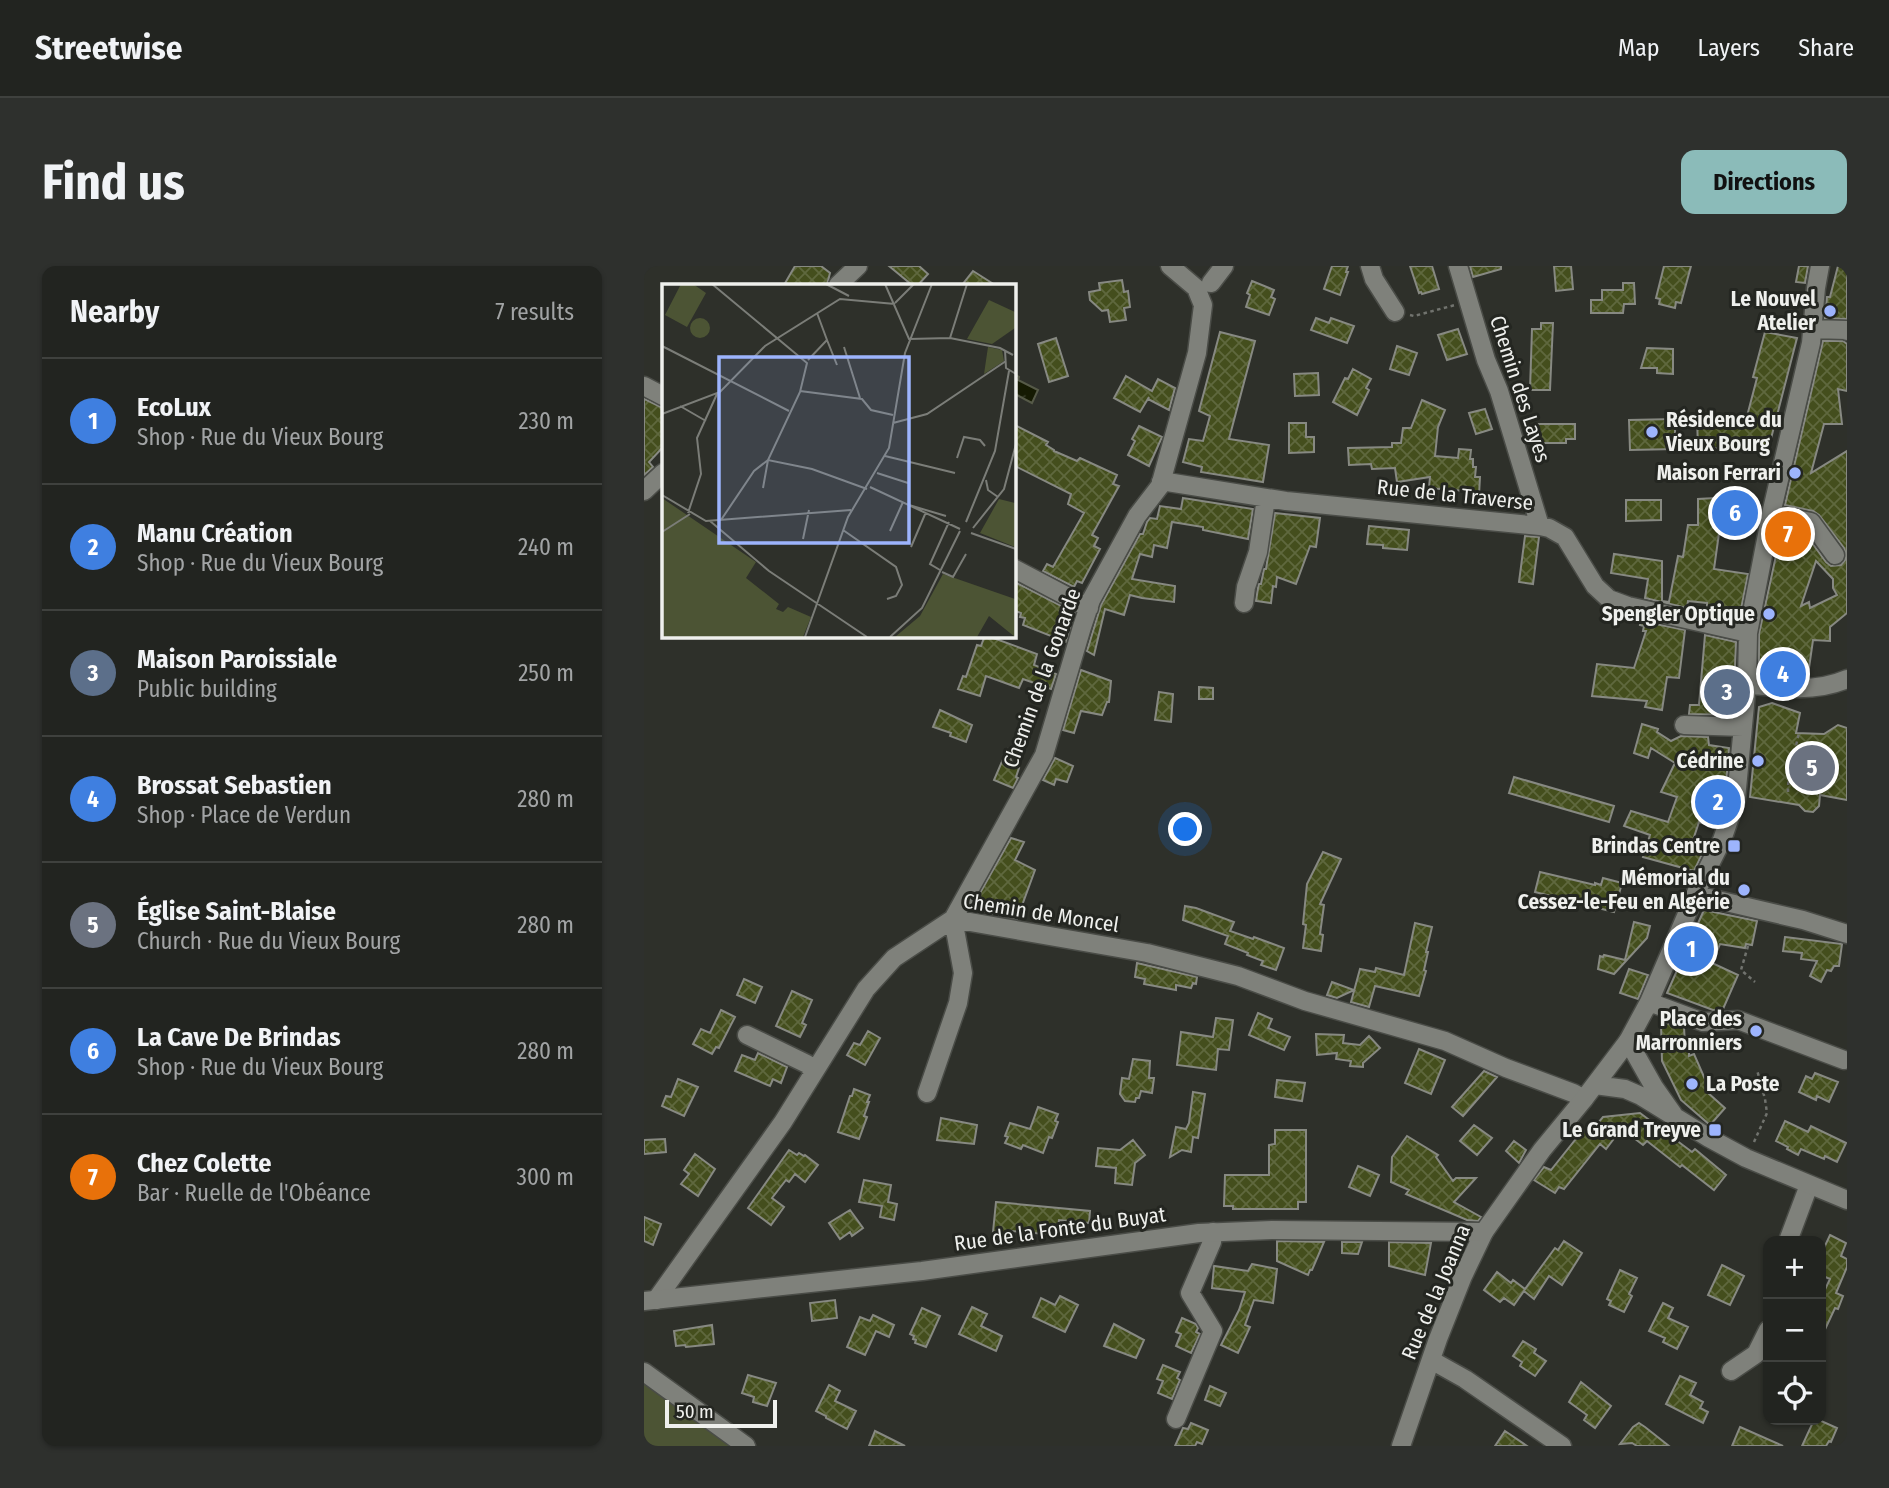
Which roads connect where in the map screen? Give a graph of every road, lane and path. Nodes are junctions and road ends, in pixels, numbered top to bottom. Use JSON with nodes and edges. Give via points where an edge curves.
{"nodes":[{"id":1,"x":858,"y":266,"type":"edge"},
{"id":2,"x":1170,"y":266,"type":"edge"},
{"id":3,"x":1224,"y":266,"type":"edge"},
{"id":4,"x":1370,"y":266,"type":"edge"},
{"id":5,"x":1458,"y":266,"type":"edge"},
{"id":6,"x":1820,"y":266,"type":"edge"},
{"id":7,"x":839,"y":284,"type":"edge"},
{"id":8,"x":1204,"y":286,"type":"junction"},
{"id":9,"x":1468,"y":301,"type":"junction"},
{"id":10,"x":1395,"y":312,"type":"joint"},
{"id":11,"x":1812,"y":329,"type":"junction"},
{"id":12,"x":1847,"y":331,"type":"edge"},
{"id":13,"x":644,"y":386,"type":"edge"},
{"id":14,"x":662,"y":395,"type":"edge"},
{"id":15,"x":662,"y":474,"type":"edge"},
{"id":16,"x":1161,"y":481,"type":"junction"},
{"id":17,"x":644,"y":491,"type":"edge"},
{"id":18,"x":1266,"y":498,"type":"junction"},
{"id":19,"x":1771,"y":514,"type":"junction"},
{"id":20,"x":1540,"y":526,"type":"junction"},
{"id":21,"x":1835,"y":555,"type":"dead end"},
{"id":22,"x":1015,"y":569,"type":"edge"},
{"id":23,"x":1244,"y":603,"type":"dead end"},
{"id":24,"x":1089,"y":608,"type":"junction"},
{"id":25,"x":1748,"y":633,"type":"junction"},
{"id":26,"x":1847,"y":679,"type":"edge"},
{"id":27,"x":1746,"y":684,"type":"junction"},
{"id":28,"x":1684,"y":725,"type":"dead end"},
{"id":29,"x":1742,"y":727,"type":"junction"},
{"id":30,"x":1799,"y":733,"type":"dead end"},
{"id":31,"x":1788,"y":792,"type":"dead end"},
{"id":32,"x":1696,"y":895,"type":"junction"},
{"id":33,"x":953,"y":919,"type":"junction"},
{"id":34,"x":1847,"y":934,"type":"edge"},
{"id":35,"x":1748,"y":946,"type":"dead end"},
{"id":36,"x":1755,"y":982,"type":"dead end"},
{"id":37,"x":1649,"y":1002,"type":"junction"},
{"id":38,"x":747,"y":1035,"type":"dead end"},
{"id":39,"x":1628,"y":1041,"type":"junction"},
{"id":40,"x":1616,"y":1057,"type":"junction"},
{"id":41,"x":1844,"y":1060,"type":"dead end"},
{"id":42,"x":1757,"y":1070,"type":"dead end"},
{"id":43,"x":814,"y":1072,"type":"junction"},
{"id":44,"x":1589,"y":1092,"type":"junction"},
{"id":45,"x":927,"y":1093,"type":"dead end"},
{"id":46,"x":1641,"y":1096,"type":"junction"},
{"id":47,"x":1673,"y":1114,"type":"junction"},
{"id":48,"x":1746,"y":1158,"type":"junction"},
{"id":49,"x":1809,"y":1185,"type":"junction"},
{"id":50,"x":1847,"y":1200,"type":"edge"},
{"id":51,"x":1213,"y":1232,"type":"junction"},
{"id":52,"x":1484,"y":1232,"type":"junction"},
{"id":53,"x":1789,"y":1236,"type":"edge"},
{"id":54,"x":650,"y":1300,"type":"edge"},
{"id":55,"x":1763,"y":1339,"type":"edge"},
{"id":56,"x":1431,"y":1360,"type":"junction"},
{"id":57,"x":1731,"y":1371,"type":"dead end"},
{"id":58,"x":644,"y":1372,"type":"edge"},
{"id":59,"x":1177,"y":1419,"type":"dead end"},
{"id":60,"x":746,"y":1446,"type":"edge"},
{"id":61,"x":1402,"y":1446,"type":"edge"},
{"id":62,"x":1562,"y":1446,"type":"edge"}],
"edges":[{"from":1,"to":7,"type":"street"},
{"from":2,"to":8,"type":"street"},
{"from":3,"to":8,"type":"street"},
{"from":4,"to":10,"type":"street"},
{"from":5,"to":9,"type":"street","name":"Chemin des Layes"},
{"from":6,"to":11,"type":"street","name":"Rue de la Joanna"},
{"from":8,"to":16,"type":"street","name":"Chemin de la Gonarde","via":[[1197,353]]},
{"from":9,"to":10,"type":"path","via":[[1414,316]]},
{"from":9,"to":20,"type":"street","name":"Chemin des Layes"},
{"from":11,"to":12,"type":"street"},
{"from":11,"to":19,"type":"street","name":"Rue de la Joanna"},
{"from":13,"to":14,"type":"street"},
{"from":15,"to":17,"type":"street"},
{"from":16,"to":18,"type":"street","name":"Rue de la Traverse"},
{"from":16,"to":24,"type":"street","name":"Chemin de la Gonarde","via":[[1137,516]]},
{"from":18,"to":20,"type":"street","name":"Rue de la Traverse"},
{"from":18,"to":23,"type":"street"},
{"from":19,"to":21,"type":"street","via":[[1811,522]]},
{"from":19,"to":25,"type":"street","name":"Rue de la Joanna"},
{"from":20,"to":25,"type":"street","name":"Rue de la Traverse","via":[[1565,537],[1595,586],[1609,599]]},
{"from":22,"to":24,"type":"street"},
{"from":24,"to":33,"type":"street","name":"Chemin de la Gonarde","via":[[1044,755]]},
{"from":25,"to":27,"type":"street","name":"Rue de la Joanna"},
{"from":26,"to":27,"type":"street","via":[[1806,689]]},
{"from":27,"to":29,"type":"street","name":"Rue de la Joanna"},
{"from":28,"to":29,"type":"street"},
{"from":29,"to":32,"type":"street","name":"Rue de la Joanna","via":[[1736,799]]},
{"from":30,"to":31,"type":"path","via":[[1789,759]]},
{"from":32,"to":34,"type":"street"},
{"from":32,"to":37,"type":"street","name":"Rue de la Joanna"},
{"from":33,"to":43,"type":"street","name":"Chemin de Moncel","via":[[894,958],[866,989]]},
{"from":33,"to":44,"type":"street","name":"Chemin de Moncel","via":[[1147,953],[1238,976],[1305,1001],[1445,1041],[1573,1093]]},
{"from":33,"to":45,"type":"street","via":[[961,983]]},
{"from":35,"to":36,"type":"path","via":[[1741,970]]},
{"from":37,"to":39,"type":"street","name":"Rue de la Joanna"},
{"from":37,"to":41,"type":"street","via":[[1703,1022],[1738,1020]]},
{"from":38,"to":43,"type":"street","via":[[807,1064]]},
{"from":39,"to":40,"type":"street","name":"Rue de la Joanna"},
{"from":39,"to":47,"type":"street"},
{"from":40,"to":44,"type":"street","name":"Rue de la Joanna"},
{"from":40,"to":46,"type":"street","via":[[1628,1084]]},
{"from":42,"to":48,"type":"path","via":[[1767,1113]]},
{"from":43,"to":54,"type":"street","name":"Chemin de Moncel","via":[[783,1122]]},
{"from":44,"to":46,"type":"street","name":"Chemin de Moncel","via":[[1625,1089]]},
{"from":44,"to":52,"type":"street","name":"Rue de la Joanna"},
{"from":46,"to":47,"type":"street"},
{"from":47,"to":48,"type":"street"},
{"from":48,"to":49,"type":"street"},
{"from":49,"to":50,"type":"street"},
{"from":49,"to":53,"type":"street"},
{"from":51,"to":52,"type":"street","name":"Rue de la Fonte du Buyat"},
{"from":51,"to":54,"type":"street","name":"Rue de la Fonte du Buyat","via":[[922,1271]]},
{"from":51,"to":59,"type":"street","via":[[1190,1293],[1213,1331]]},
{"from":52,"to":56,"type":"street","name":"Rue de la Joanna"},
{"from":55,"to":57,"type":"street","via":[[1756,1354]]},
{"from":56,"to":61,"type":"street","name":"Rue de la Joanna"},
{"from":56,"to":62,"type":"street"},
{"from":58,"to":60,"type":"street"}]}
